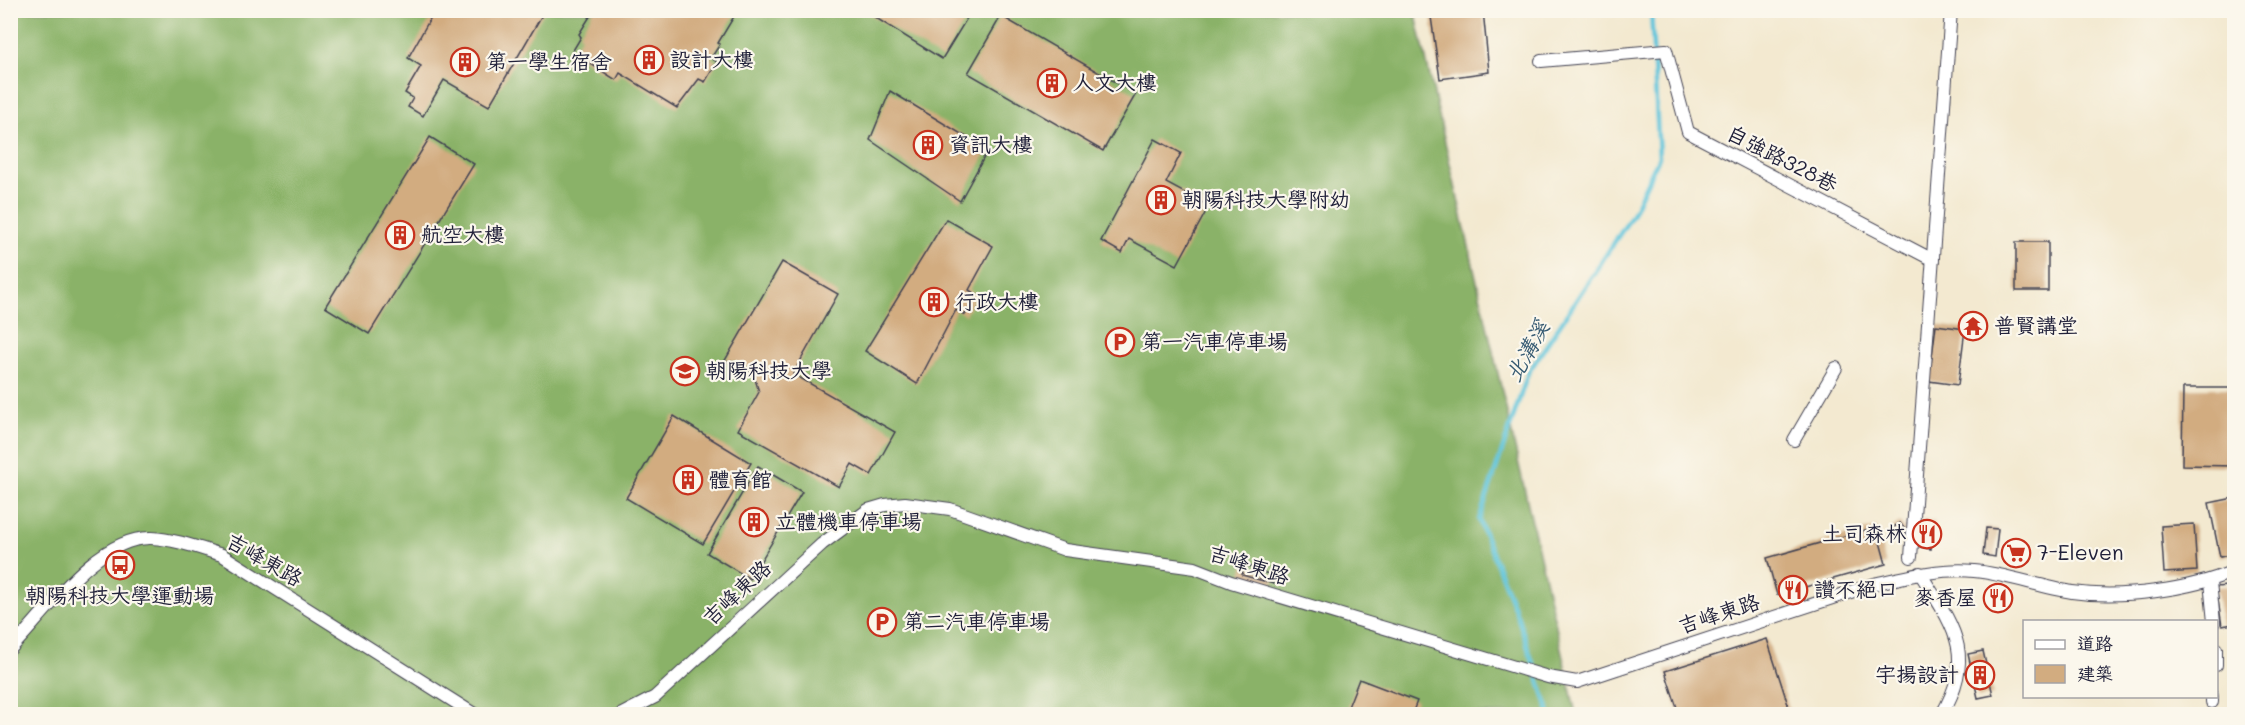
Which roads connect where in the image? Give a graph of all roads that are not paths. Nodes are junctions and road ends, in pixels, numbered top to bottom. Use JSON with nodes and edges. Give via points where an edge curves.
{"nodes":[{"id":1,"x":1951,"y":10,"type":"edge"},
{"id":2,"x":1541,"y":61,"type":"dead end"},
{"id":3,"x":1933,"y":260,"type":"junction"},
{"id":4,"x":1836,"y":368,"type":"dead end"},
{"id":5,"x":1794,"y":440,"type":"dead end"},
{"id":6,"x":1911,"y":556,"type":"dead end"},
{"id":7,"x":2235,"y":571,"type":"edge"},
{"id":8,"x":1920,"y":573,"type":"junction"},
{"id":9,"x":2210,"y":582,"type":"junction"},
{"id":10,"x":2214,"y":620,"type":"edge"},
{"id":11,"x":10,"y":649,"type":"edge"},
{"id":12,"x":474,"y":714,"type":"edge"},
{"id":13,"x":622,"y":714,"type":"edge"},
{"id":14,"x":1942,"y":714,"type":"edge"}],
"edges":[{"from":1,"to":3,"type":"street"},
{"from":2,"to":3,"type":"street","name":"自強路328巷","via":[[1666,50],[1688,132]]},
{"from":3,"to":6,"type":"street"},
{"from":4,"to":5,"type":"street"},
{"from":7,"to":9,"type":"street","name":"吉峰東路"},
{"from":8,"to":9,"type":"street","name":"吉峰東路","via":[[1973,571],[2074,592],[2144,593]]},
{"from":8,"to":13,"type":"street","name":"吉峰東路","via":[[1867,586],[1577,682],[1494,661],[1195,568],[1065,550],[950,509],[905,503],[868,510],[822,544],[655,697]]},
{"from":8,"to":14,"type":"street","via":[[1959,643],[1957,688]]},
{"from":9,"to":10,"type":"street"},
{"from":11,"to":12,"type":"street","name":"吉峰東路","via":[[87,566],[113,548],[149,538],[222,555]]}]}
